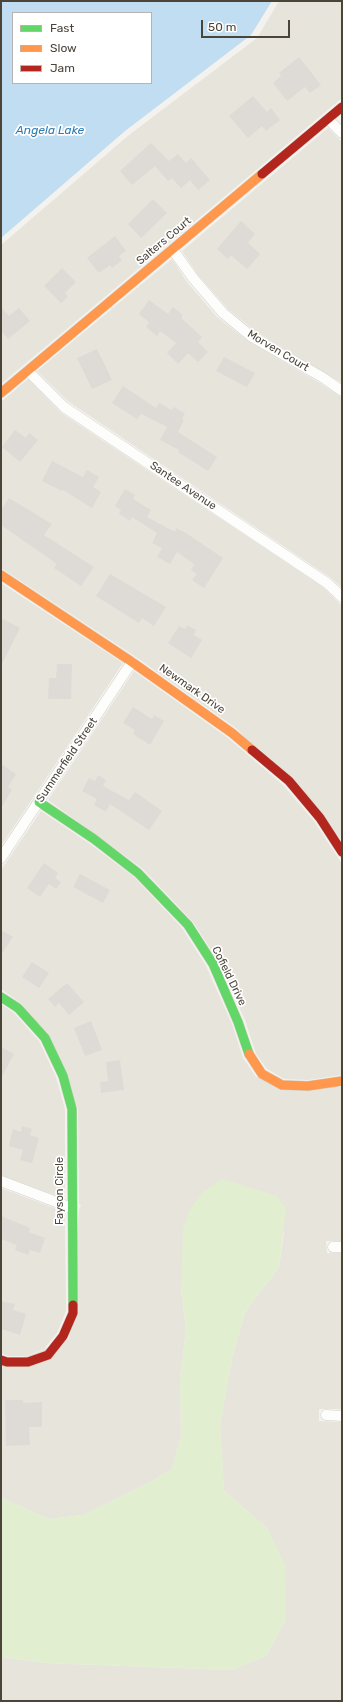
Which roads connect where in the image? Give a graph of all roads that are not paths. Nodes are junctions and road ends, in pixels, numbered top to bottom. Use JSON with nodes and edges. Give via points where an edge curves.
{"nodes":[{"id":1,"x":342,"y":107,"type":"edge"},
{"id":2,"x":328,"y":119,"type":"junction"},
{"id":3,"x":342,"y":133,"type":"edge"},
{"id":4,"x":173,"y":250,"type":"junction"},
{"id":5,"x":28,"y":370,"type":"junction"},
{"id":6,"x":342,"y":391,"type":"edge"},
{"id":7,"x":1,"y":393,"type":"edge"},
{"id":8,"x":1,"y":575,"type":"edge"},
{"id":9,"x":342,"y":597,"type":"edge"},
{"id":10,"x":132,"y":662,"type":"junction"},
{"id":11,"x":39,"y":802,"type":"junction"},
{"id":12,"x":342,"y":852,"type":"edge"},
{"id":13,"x":1,"y":858,"type":"edge"},
{"id":14,"x":1,"y":997,"type":"edge"},
{"id":15,"x":342,"y":1081,"type":"edge"},
{"id":16,"x":1,"y":1181,"type":"edge"},
{"id":17,"x":72,"y":1208,"type":"junction"},
{"id":18,"x":1,"y":1360,"type":"edge"},
{"id":19,"x":326,"y":1415,"type":"dead end"},
{"id":20,"x":342,"y":1416,"type":"edge"}],
"edges":[{"from":1,"to":2,"type":"street","name":"Salters Court"},
{"from":2,"to":3,"type":"street"},
{"from":2,"to":4,"type":"street","name":"Salters Court"},
{"from":4,"to":5,"type":"street","name":"Salters Court"},
{"from":4,"to":6,"type":"street","name":"Morven Court","via":[[223,313],[252,337]]},
{"from":5,"to":7,"type":"street","name":"Salters Court"},
{"from":5,"to":9,"type":"street","name":"Santee Avenue","via":[[64,407],[328,583]]},
{"from":8,"to":10,"type":"street","name":"Newmark Drive"},
{"from":10,"to":11,"type":"street","name":"Summerfield Street"},
{"from":10,"to":12,"type":"street","name":"Newmark Drive","via":[[232,733],[289,780],[320,818]]},
{"from":11,"to":13,"type":"street","name":"Summerfield Street"},
{"from":11,"to":15,"type":"street","name":"Cofield Drive","via":[[138,873],[188,925],[213,964],[250,1056],[262,1074],[282,1085],[308,1086]]},
{"from":14,"to":17,"type":"street","name":"Fayson Circle","via":[[18,1008],[45,1038],[63,1076],[72,1109]]},
{"from":16,"to":17,"type":"street"},
{"from":17,"to":18,"type":"street","name":"Fayson Circle","via":[[73,1313],[63,1336],[48,1355],[28,1362]]},
{"from":19,"to":20,"type":"street"}]}
